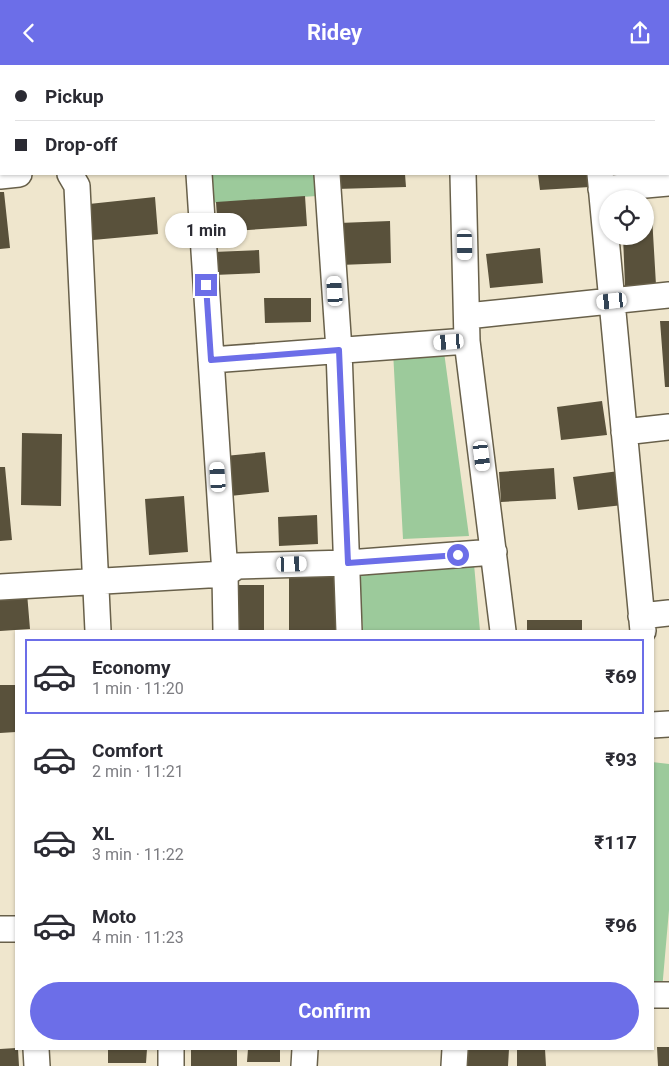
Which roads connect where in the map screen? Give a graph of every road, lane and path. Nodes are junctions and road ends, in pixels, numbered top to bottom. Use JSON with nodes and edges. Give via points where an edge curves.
{"nodes":[{"id":1,"x":71,"y":175,"type":"edge"},
{"id":2,"x":199,"y":175,"type":"edge"},
{"id":3,"x":327,"y":175,"type":"edge"},
{"id":4,"x":463,"y":175,"type":"edge"},
{"id":5,"x":601,"y":181,"type":"edge"},
{"id":6,"x":669,"y":183,"type":"edge"},
{"id":7,"x":669,"y":295,"type":"edge"},
{"id":8,"x":612,"y":301,"type":"junction"},
{"id":9,"x":467,"y":329,"type":"junction"},
{"id":10,"x":339,"y":350,"type":"junction"},
{"id":11,"x":211,"y":360,"type":"junction"},
{"id":12,"x":669,"y":427,"type":"edge"},
{"id":13,"x":624,"y":432,"type":"junction"},
{"id":14,"x":494,"y":552,"type":"junction"},
{"id":15,"x":348,"y":563,"type":"junction"},
{"id":16,"x":224,"y":575,"type":"junction"},
{"id":17,"x":96,"y":583,"type":"junction"},
{"id":18,"x":0,"y":587,"type":"edge"},
{"id":19,"x":669,"y":613,"type":"edge"},
{"id":20,"x":642,"y":623,"type":"edge"},
{"id":21,"x":98,"y":630,"type":"edge"},
{"id":22,"x":226,"y":630,"type":"edge"},
{"id":23,"x":349,"y":630,"type":"edge"},
{"id":24,"x":504,"y":630,"type":"edge"},
{"id":25,"x":0,"y":929,"type":"edge"},
{"id":26,"x":15,"y":929,"type":"edge"},
{"id":27,"x":654,"y":995,"type":"edge"},
{"id":28,"x":669,"y":995,"type":"edge"},
{"id":29,"x":36,"y":1050,"type":"edge"},
{"id":30,"x":171,"y":1050,"type":"edge"},
{"id":31,"x":304,"y":1050,"type":"edge"},
{"id":32,"x":455,"y":1050,"type":"edge"},
{"id":33,"x":37,"y":1066,"type":"edge"},
{"id":34,"x":171,"y":1066,"type":"edge"},
{"id":35,"x":304,"y":1066,"type":"edge"},
{"id":36,"x":454,"y":1066,"type":"edge"}],
"edges":[{"from":1,"to":17,"type":"street","via":[[77,186]]},
{"from":2,"to":11,"type":"street"},
{"from":3,"to":10,"type":"street"},
{"from":4,"to":9,"type":"street"},
{"from":5,"to":6,"type":"street"},
{"from":5,"to":8,"type":"street"},
{"from":7,"to":8,"type":"street"},
{"from":8,"to":9,"type":"street"},
{"from":8,"to":13,"type":"street"},
{"from":9,"to":10,"type":"street"},
{"from":9,"to":14,"type":"street"},
{"from":10,"to":11,"type":"street"},
{"from":10,"to":15,"type":"street"},
{"from":11,"to":16,"type":"street"},
{"from":12,"to":13,"type":"street"},
{"from":13,"to":20,"type":"street"},
{"from":14,"to":15,"type":"street"},
{"from":14,"to":24,"type":"street"},
{"from":15,"to":16,"type":"street","via":[[236,566]]},
{"from":15,"to":23,"type":"street"},
{"from":16,"to":17,"type":"street"},
{"from":16,"to":22,"type":"street"},
{"from":17,"to":18,"type":"street"},
{"from":17,"to":21,"type":"street"},
{"from":19,"to":20,"type":"street"},
{"from":25,"to":26,"type":"street"},
{"from":27,"to":28,"type":"street"},
{"from":29,"to":33,"type":"street"},
{"from":30,"to":34,"type":"street"},
{"from":31,"to":35,"type":"street"},
{"from":32,"to":36,"type":"street"}]}
